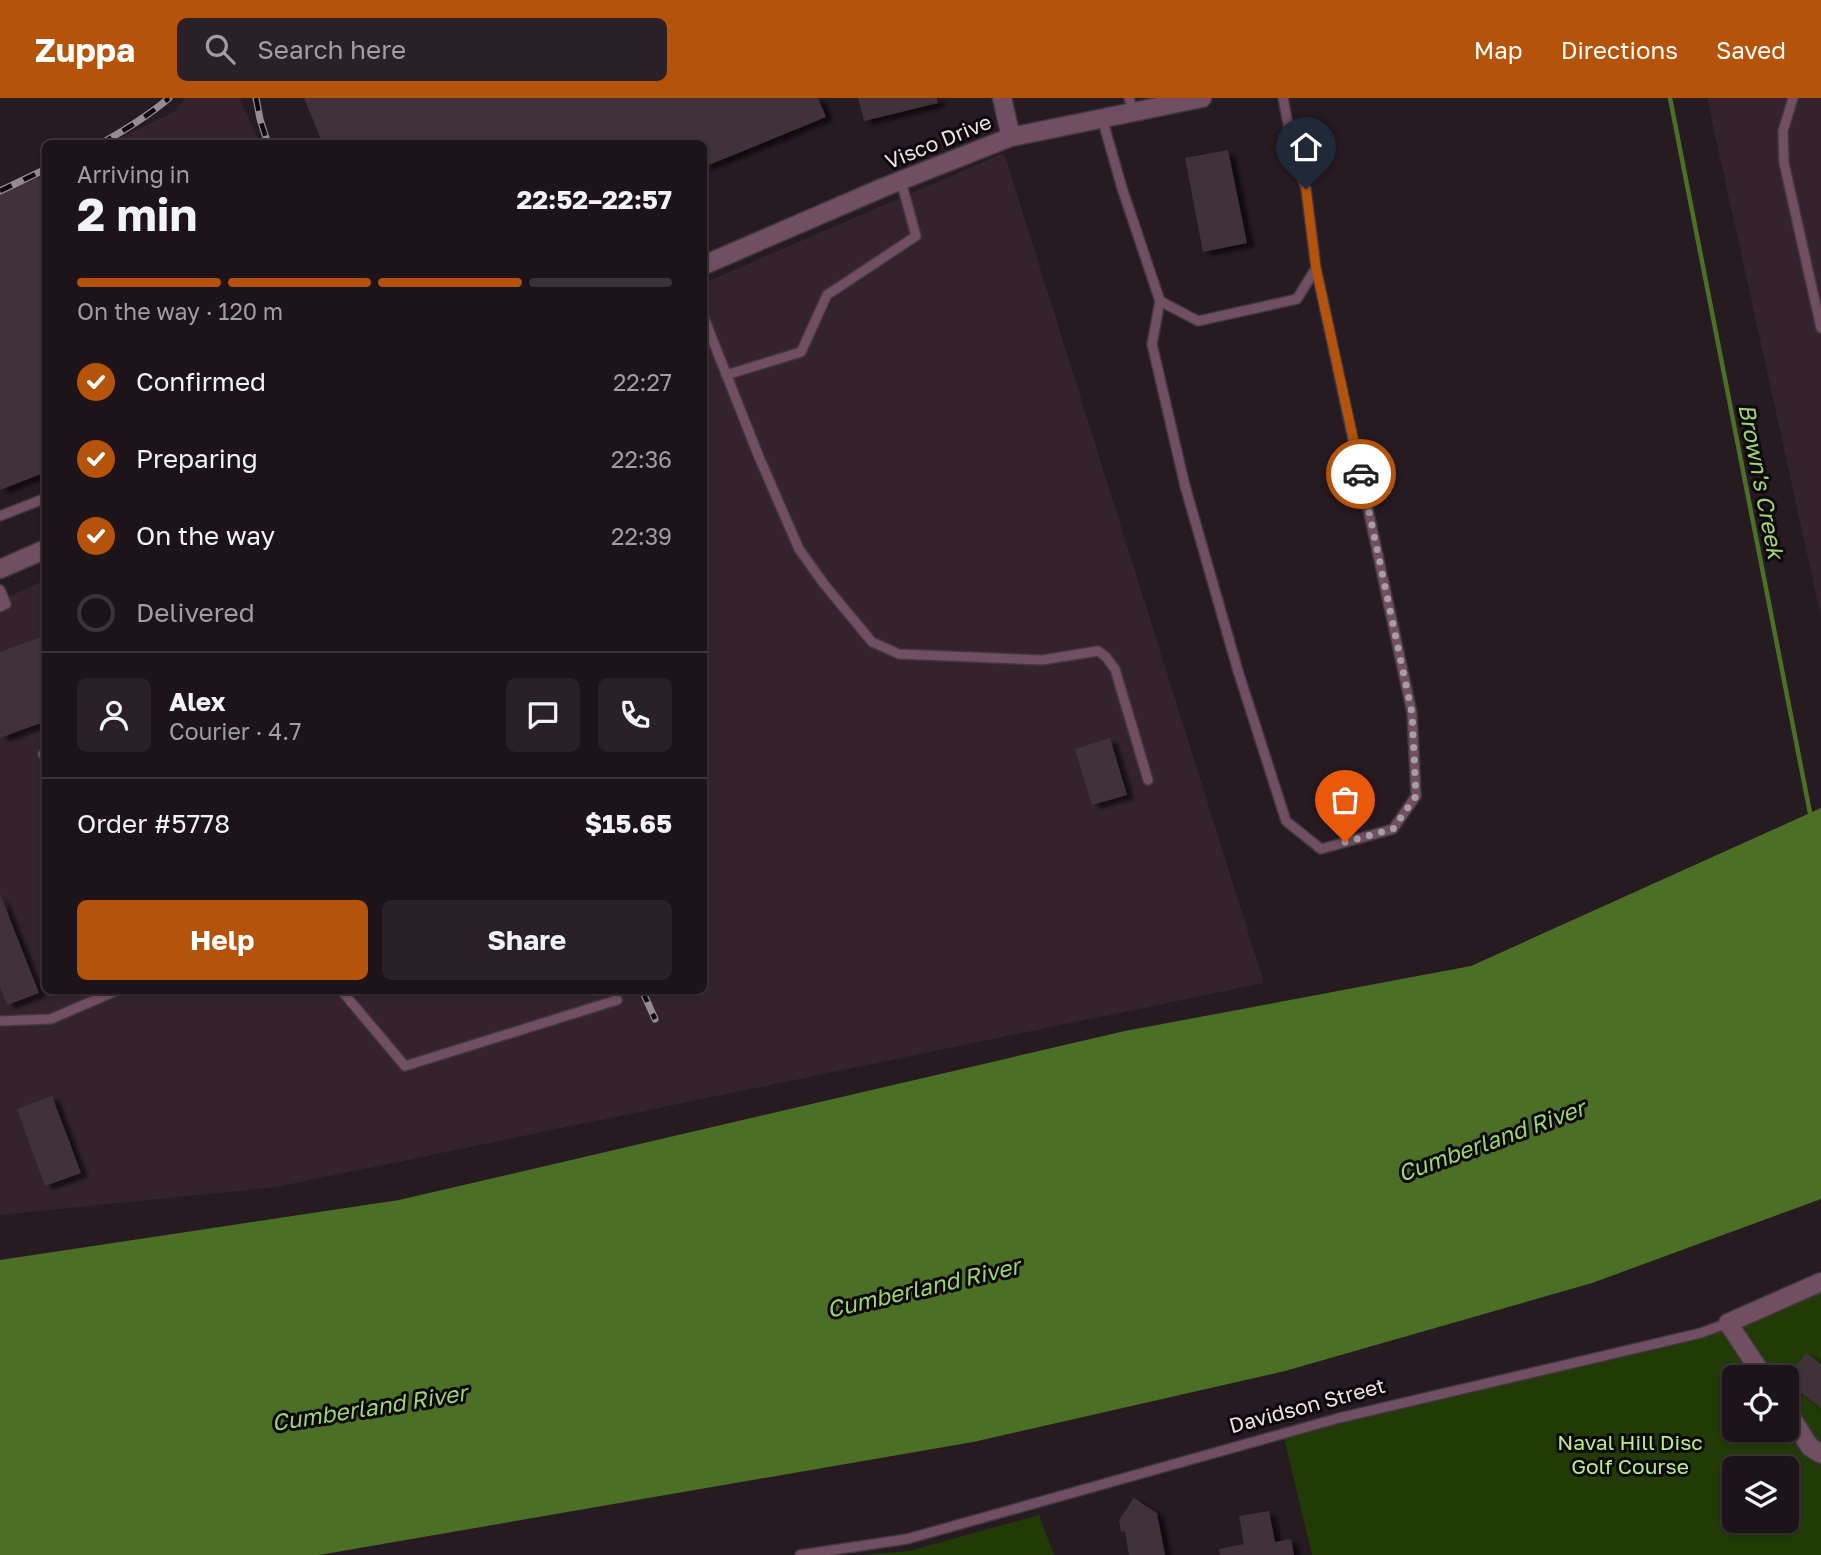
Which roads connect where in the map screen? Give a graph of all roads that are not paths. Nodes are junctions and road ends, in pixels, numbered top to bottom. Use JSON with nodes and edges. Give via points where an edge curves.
{"nodes":[{"id":1,"x":1002,"y":98,"type":"edge"},
{"id":2,"x":1202,"y":98,"type":"edge"},
{"id":3,"x":1283,"y":98,"type":"edge"},
{"id":4,"x":1793,"y":98,"type":"edge"},
{"id":5,"x":1166,"y":102,"type":"edge"},
{"id":6,"x":1131,"y":105,"type":"edge"},
{"id":7,"x":1102,"y":118,"type":"junction"},
{"id":8,"x":1011,"y":137,"type":"junction"},
{"id":9,"x":901,"y":181,"type":"junction"},
{"id":10,"x":707,"y":264,"type":"edge"},
{"id":11,"x":1316,"y":268,"type":"junction"},
{"id":12,"x":1160,"y":301,"type":"junction"},
{"id":13,"x":707,"y":326,"type":"edge"},
{"id":14,"x":1821,"y":328,"type":"edge"},
{"id":15,"x":726,"y":375,"type":"junction"},
{"id":16,"x":42,"y":500,"type":"edge"},
{"id":17,"x":0,"y":516,"type":"edge"},
{"id":18,"x":42,"y":551,"type":"edge"},
{"id":19,"x":0,"y":569,"type":"edge"},
{"id":20,"x":0,"y":590,"type":"edge"},
{"id":21,"x":0,"y":607,"type":"edge"},
{"id":22,"x":1149,"y":780,"type":"dead end"},
{"id":23,"x":109,"y":994,"type":"edge"},
{"id":24,"x":344,"y":994,"type":"edge"},
{"id":25,"x":616,"y":994,"type":"edge"},
{"id":26,"x":0,"y":1021,"type":"edge"},
{"id":27,"x":1821,"y":1282,"type":"edge"},
{"id":28,"x":1728,"y":1323,"type":"junction"},
{"id":29,"x":1756,"y":1365,"type":"edge"},
{"id":30,"x":1799,"y":1430,"type":"edge"},
{"id":31,"x":1821,"y":1454,"type":"edge"},
{"id":32,"x":800,"y":1555,"type":"edge"}],
"edges":[{"from":1,"to":8,"type":"street"},
{"from":2,"to":5,"type":"street","name":"Visco Drive"},
{"from":3,"to":11,"type":"lane","via":[[1306,189]]},
{"from":4,"to":14,"type":"lane","via":[[1783,131],[1784,163]]},
{"from":5,"to":6,"type":"street","name":"Visco Drive"},
{"from":6,"to":7,"type":"street","name":"Visco Drive"},
{"from":7,"to":8,"type":"street","name":"Visco Drive"},
{"from":7,"to":12,"type":"lane"},
{"from":8,"to":9,"type":"street","name":"Visco Drive"},
{"from":9,"to":10,"type":"street","name":"Visco Drive"},
{"from":9,"to":15,"type":"lane","via":[[916,236],[827,295],[801,352]]},
{"from":11,"to":12,"type":"lane","via":[[1297,299],[1198,321]]},
{"from":11,"to":12,"type":"lane","via":[[1412,713],[1416,796],[1393,829],[1321,849],[1286,821],[1238,671],[1185,486],[1152,344]]},
{"from":13,"to":15,"type":"lane"},
{"from":15,"to":22,"type":"lane","via":[[799,549],[872,642],[899,654],[1042,660],[1098,651],[1115,669]]},
{"from":16,"to":17,"type":"lane"},
{"from":18,"to":19,"type":"street"},
{"from":20,"to":21,"type":"lane","via":[[6,604]]},
{"from":23,"to":26,"type":"lane","via":[[51,1019]]},
{"from":24,"to":25,"type":"lane","via":[[405,1066],[617,1000]]},
{"from":27,"to":28,"type":"street","name":"Davidson Street"},
{"from":28,"to":29,"type":"street"},
{"from":28,"to":32,"type":"lane","name":"Davidson Street","via":[[1701,1334],[1339,1418],[907,1539]]},
{"from":30,"to":31,"type":"street"}]}
